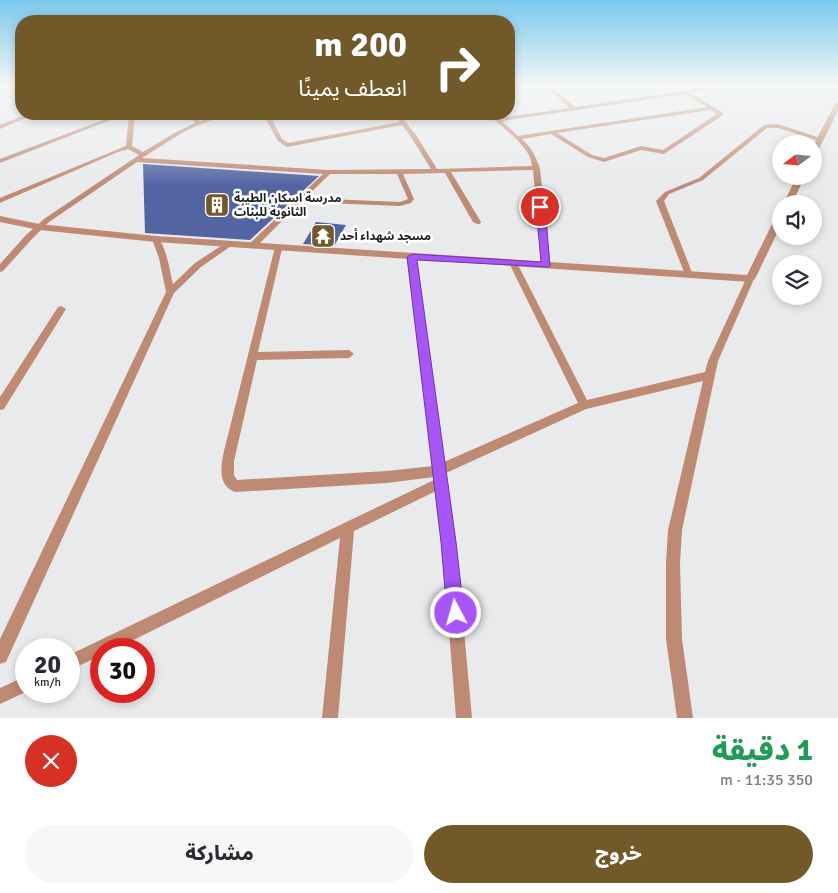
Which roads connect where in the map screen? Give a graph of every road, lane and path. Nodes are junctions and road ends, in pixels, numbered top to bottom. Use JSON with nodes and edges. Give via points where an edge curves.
{"nodes":[{"id":1,"x":642,"y":119,"type":"edge"},
{"id":2,"x":715,"y":119,"type":"edge"},
{"id":3,"x":831,"y":119,"type":"edge"},
{"id":4,"x":17,"y":120,"type":"edge"},
{"id":5,"x":106,"y":120,"type":"edge"},
{"id":6,"x":131,"y":120,"type":"edge"},
{"id":7,"x":205,"y":120,"type":"edge"},
{"id":8,"x":269,"y":120,"type":"edge"},
{"id":9,"x":401,"y":120,"type":"edge"},
{"id":10,"x":497,"y":120,"type":"edge"},
{"id":11,"x":198,"y":122,"type":"joint"},
{"id":12,"x":404,"y":123,"type":"junction"},
{"id":13,"x":0,"y":127,"type":"edge"},
{"id":14,"x":551,"y":132,"type":"junction"},
{"id":15,"x":807,"y":135,"type":"edge"},
{"id":16,"x":822,"y":135,"type":"edge"},
{"id":17,"x":517,"y":138,"type":"junction"},
{"id":18,"x":129,"y":147,"type":"junction"},
{"id":19,"x":139,"y":158,"type":"junction"},
{"id":20,"x":0,"y":160,"type":"edge"},
{"id":21,"x":537,"y":168,"type":"junction"},
{"id":22,"x":435,"y":171,"type":"junction"},
{"id":23,"x":447,"y":171,"type":"junction"},
{"id":24,"x":328,"y":172,"type":"junction"},
{"id":25,"x":399,"y":172,"type":"junction"},
{"id":26,"x":299,"y":200,"type":"junction"},
{"id":27,"x":0,"y":201,"type":"edge"},
{"id":28,"x":0,"y":219,"type":"edge"},
{"id":29,"x":476,"y":222,"type":"dead end"},
{"id":30,"x":39,"y":227,"type":"junction"},
{"id":31,"x":772,"y":234,"type":"edge"},
{"id":32,"x":156,"y":239,"type":"junction"},
{"id":33,"x":230,"y":244,"type":"junction"},
{"id":34,"x":252,"y":246,"type":"junction"},
{"id":35,"x":278,"y":249,"type":"junction"},
{"id":36,"x":412,"y":257,"type":"junction"},
{"id":37,"x":513,"y":263,"type":"junction"},
{"id":38,"x":546,"y":265,"type":"junction"},
{"id":39,"x":0,"y":269,"type":"edge"},
{"id":40,"x":689,"y":275,"type":"junction"},
{"id":41,"x":750,"y":279,"type":"junction"},
{"id":42,"x":170,"y":292,"type":"junction"},
{"id":43,"x":61,"y":309,"type":"dead end"},
{"id":44,"x":349,"y":354,"type":"dead end"},
{"id":45,"x":253,"y":356,"type":"junction"},
{"id":46,"x":710,"y":374,"type":"junction"},
{"id":47,"x":584,"y":405,"type":"junction"},
{"id":48,"x":0,"y":406,"type":"edge"},
{"id":49,"x":439,"y":477,"type":"junction"},
{"id":50,"x":348,"y":528,"type":"junction"},
{"id":51,"x":0,"y":656,"type":"edge"},
{"id":52,"x":80,"y":658,"type":"edge"},
{"id":53,"x":15,"y":689,"type":"edge"},
{"id":54,"x":0,"y":696,"type":"edge"},
{"id":55,"x":330,"y":718,"type":"edge"},
{"id":56,"x":464,"y":718,"type":"edge"},
{"id":57,"x":685,"y":718,"type":"edge"}],
"edges":[{"from":1,"to":14,"type":"street"},
{"from":2,"to":14,"type":"street","via":[[662,152],[641,148],[604,160],[590,156]]},
{"from":3,"to":16,"type":"street"},
{"from":4,"to":13,"type":"street"},
{"from":5,"to":20,"type":"street"},
{"from":6,"to":18,"type":"street"},
{"from":7,"to":11,"type":"street"},
{"from":8,"to":12,"type":"street","via":[[280,140],[287,145]]},
{"from":9,"to":12,"type":"street"},
{"from":10,"to":17,"type":"street"},
{"from":11,"to":19,"type":"street"},
{"from":12,"to":22,"type":"street"},
{"from":14,"to":17,"type":"street"},
{"from":15,"to":40,"type":"street","via":[[778,126],[766,126],[702,179],[664,195],[660,201]]},
{"from":17,"to":21,"type":"street","via":[[533,154]]},
{"from":18,"to":19,"type":"street"},
{"from":18,"to":27,"type":"street"},
{"from":19,"to":24,"type":"street"},
{"from":19,"to":30,"type":"street"},
{"from":21,"to":23,"type":"street"},
{"from":21,"to":38,"type":"street"},
{"from":22,"to":23,"type":"street"},
{"from":22,"to":25,"type":"street"},
{"from":23,"to":29,"type":"street"},
{"from":24,"to":25,"type":"street"},
{"from":24,"to":26,"type":"street"},
{"from":25,"to":26,"type":"street","via":[[411,199],[407,203]]},
{"from":26,"to":34,"type":"street"},
{"from":28,"to":30,"type":"street"},
{"from":30,"to":32,"type":"street"},
{"from":30,"to":39,"type":"street"},
{"from":31,"to":41,"type":"street"},
{"from":32,"to":33,"type":"street"},
{"from":32,"to":42,"type":"street"},
{"from":33,"to":34,"type":"street"},
{"from":33,"to":42,"type":"street","via":[[198,265]]},
{"from":34,"to":35,"type":"street"},
{"from":35,"to":36,"type":"street"},
{"from":35,"to":45,"type":"street"},
{"from":36,"to":37,"type":"street"},
{"from":36,"to":49,"type":"street"},
{"from":37,"to":38,"type":"street"},
{"from":37,"to":47,"type":"street"},
{"from":38,"to":40,"type":"street"},
{"from":40,"to":41,"type":"street"},
{"from":41,"to":46,"type":"street","via":[[717,350]]},
{"from":42,"to":51,"type":"street"},
{"from":43,"to":48,"type":"street"},
{"from":44,"to":45,"type":"street"},
{"from":45,"to":49,"type":"street","via":[[227,471],[230,483],[235,486]]},
{"from":46,"to":47,"type":"street"},
{"from":46,"to":57,"type":"street","via":[[673,542],[674,639]]},
{"from":47,"to":49,"type":"street"},
{"from":49,"to":50,"type":"street"},
{"from":49,"to":56,"type":"street","via":[[451,562]]},
{"from":50,"to":52,"type":"street"},
{"from":50,"to":55,"type":"street"},
{"from":53,"to":54,"type":"street"}]}
